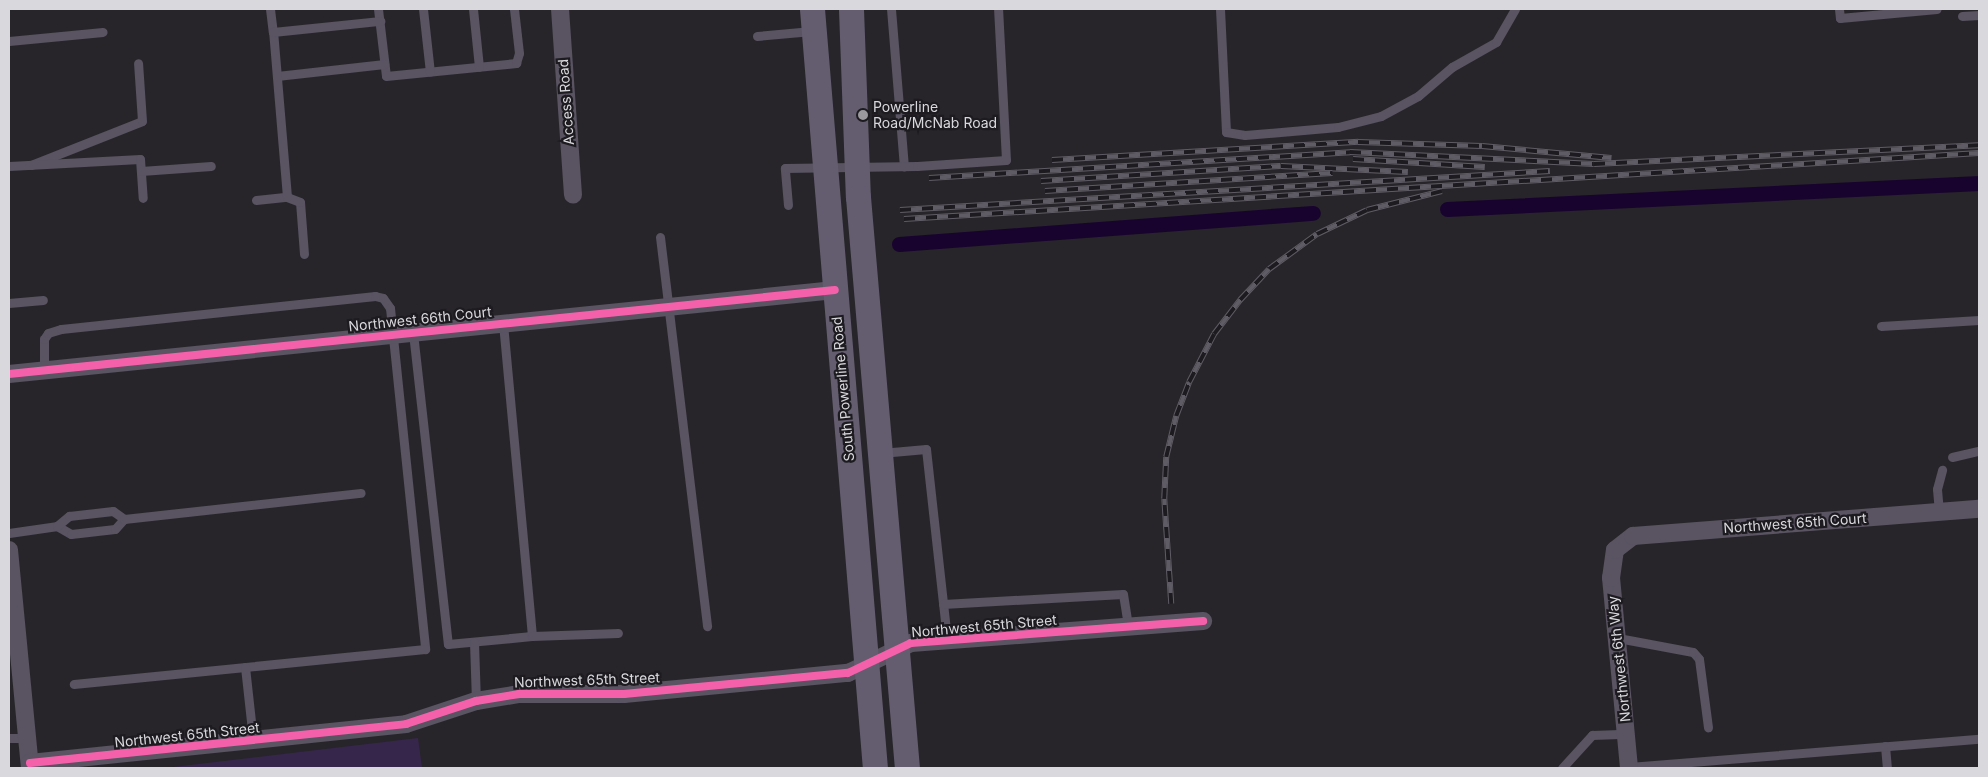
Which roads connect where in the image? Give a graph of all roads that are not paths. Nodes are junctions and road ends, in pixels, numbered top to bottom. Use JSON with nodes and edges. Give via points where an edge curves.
{"nodes":[{"id":1,"x":270,"y":9,"type":"edge"},
{"id":2,"x":378,"y":9,"type":"edge"},
{"id":3,"x":423,"y":9,"type":"edge"},
{"id":4,"x":473,"y":9,"type":"edge"},
{"id":5,"x":514,"y":9,"type":"edge"},
{"id":6,"x":560,"y":9,"type":"edge"},
{"id":7,"x":851,"y":9,"type":"edge"},
{"id":8,"x":891,"y":9,"type":"edge"},
{"id":9,"x":998,"y":9,"type":"edge"},
{"id":10,"x":1220,"y":9,"type":"edge"},
{"id":11,"x":1515,"y":9,"type":"edge"},
{"id":12,"x":1839,"y":9,"type":"edge"},
{"id":13,"x":1937,"y":10,"type":"edge"},
{"id":14,"x":1979,"y":14,"type":"edge"},
{"id":15,"x":1962,"y":16,"type":"dead end"},
{"id":16,"x":380,"y":20,"type":"junction"},
{"id":17,"x":813,"y":20,"type":"edge"},
{"id":18,"x":103,"y":32,"type":"dead end"},
{"id":19,"x":273,"y":32,"type":"junction"},
{"id":20,"x":757,"y":36,"type":"dead end"},
{"id":21,"x":9,"y":41,"type":"edge"},
{"id":22,"x":138,"y":62,"type":"dead end"},
{"id":23,"x":384,"y":64,"type":"junction"},
{"id":24,"x":479,"y":66,"type":"junction"},
{"id":25,"x":430,"y":72,"type":"junction"},
{"id":26,"x":277,"y":76,"type":"junction"},
{"id":27,"x":32,"y":165,"type":"junction"},
{"id":28,"x":9,"y":166,"type":"edge"},
{"id":29,"x":211,"y":166,"type":"dead end"},
{"id":30,"x":825,"y":166,"type":"junction"},
{"id":31,"x":856,"y":166,"type":"junction"},
{"id":32,"x":904,"y":166,"type":"junction"},
{"id":33,"x":141,"y":171,"type":"junction"},
{"id":34,"x":573,"y":195,"type":"dead end"},
{"id":35,"x":287,"y":197,"type":"junction"},
{"id":36,"x":142,"y":198,"type":"dead end"},
{"id":37,"x":256,"y":200,"type":"dead end"},
{"id":38,"x":788,"y":206,"type":"dead end"},
{"id":39,"x":660,"y":237,"type":"dead end"},
{"id":40,"x":304,"y":254,"type":"dead end"},
{"id":41,"x":834,"y":290,"type":"junction"},
{"id":42,"x":43,"y":300,"type":"dead end"},
{"id":43,"x":9,"y":303,"type":"edge"},
{"id":44,"x":670,"y":307,"type":"junction"},
{"id":45,"x":1979,"y":320,"type":"edge"},
{"id":46,"x":503,"y":324,"type":"junction"},
{"id":47,"x":1881,"y":326,"type":"dead end"},
{"id":48,"x":413,"y":333,"type":"junction"},
{"id":49,"x":393,"y":335,"type":"junction"},
{"id":50,"x":44,"y":370,"type":"junction"},
{"id":51,"x":9,"y":374,"type":"edge"},
{"id":52,"x":1979,"y":451,"type":"edge"},
{"id":53,"x":881,"y":452,"type":"junction"},
{"id":54,"x":1952,"y":456,"type":"dead end"},
{"id":55,"x":1942,"y":470,"type":"dead end"},
{"id":56,"x":361,"y":493,"type":"dead end"},
{"id":57,"x":1979,"y":509,"type":"edge"},
{"id":58,"x":1939,"y":512,"type":"junction"},
{"id":59,"x":124,"y":519,"type":"junction"},
{"id":60,"x":57,"y":526,"type":"junction"},
{"id":61,"x":9,"y":533,"type":"edge"},
{"id":62,"x":9,"y":550,"type":"edge"},
{"id":63,"x":1615,"y":550,"type":"joint"},
{"id":64,"x":943,"y":604,"type":"junction"},
{"id":65,"x":1203,"y":621,"type":"dead end"},
{"id":66,"x":707,"y":626,"type":"dead end"},
{"id":67,"x":1128,"y":626,"type":"junction"},
{"id":68,"x":618,"y":633,"type":"dead end"},
{"id":69,"x":532,"y":636,"type":"junction"},
{"id":70,"x":1618,"y":638,"type":"junction"},
{"id":71,"x":947,"y":640,"type":"junction"},
{"id":72,"x":474,"y":642,"type":"junction"},
{"id":73,"x":897,"y":649,"type":"junction"},
{"id":74,"x":866,"y":664,"type":"junction"},
{"id":75,"x":245,"y":667,"type":"junction"},
{"id":76,"x":74,"y":684,"type":"dead end"},
{"id":77,"x":476,"y":701,"type":"junction"},
{"id":78,"x":1708,"y":727,"type":"dead end"},
{"id":79,"x":1626,"y":734,"type":"junction"},
{"id":80,"x":9,"y":738,"type":"edge"},
{"id":81,"x":27,"y":738,"type":"junction"},
{"id":82,"x":1979,"y":739,"type":"edge"},
{"id":83,"x":253,"y":740,"type":"junction"},
{"id":84,"x":1885,"y":746,"type":"junction"},
{"id":85,"x":1674,"y":765,"type":"edge"},
{"id":86,"x":30,"y":766,"type":"edge"},
{"id":87,"x":1629,"y":767,"type":"edge"},
{"id":88,"x":875,"y":768,"type":"edge"},
{"id":89,"x":907,"y":768,"type":"edge"},
{"id":90,"x":1562,"y":768,"type":"edge"},
{"id":91,"x":1887,"y":768,"type":"edge"}],
"edges":[{"from":1,"to":19,"type":"lane"},
{"from":2,"to":16,"type":"lane"},
{"from":3,"to":25,"type":"lane"},
{"from":4,"to":24,"type":"lane"},
{"from":5,"to":24,"type":"lane","via":[[519,53],[516,63]]},
{"from":6,"to":34,"type":"street","name":"Access Road"},
{"from":7,"to":31,"type":"main road","via":[[856,71]]},
{"from":8,"to":32,"type":"lane"},
{"from":9,"to":32,"type":"lane","via":[[1006,160]]},
{"from":10,"to":11,"type":"lane","via":[[1226,132],[1245,135],[1338,127],[1381,116],[1418,96],[1452,67],[1496,42]]},
{"from":12,"to":13,"type":"lane","via":[[1840,18]]},
{"from":14,"to":15,"type":"lane"},
{"from":16,"to":19,"type":"lane"},
{"from":16,"to":23,"type":"lane"},
{"from":17,"to":20,"type":"lane"},
{"from":17,"to":30,"type":"main road","name":"South Powerline Road"},
{"from":18,"to":21,"type":"lane"},
{"from":19,"to":26,"type":"lane"},
{"from":22,"to":27,"type":"lane","via":[[142,121]]},
{"from":23,"to":25,"type":"lane","via":[[386,76]]},
{"from":23,"to":26,"type":"lane"},
{"from":24,"to":25,"type":"lane"},
{"from":26,"to":35,"type":"lane"},
{"from":27,"to":28,"type":"lane"},
{"from":27,"to":33,"type":"lane","via":[[140,159]]},
{"from":29,"to":33,"type":"lane"},
{"from":30,"to":31,"type":"lane"},
{"from":30,"to":38,"type":"lane","via":[[785,168]]},
{"from":30,"to":41,"type":"main road","name":"South Powerline Road"},
{"from":31,"to":32,"type":"lane"},
{"from":31,"to":53,"type":"main road"},
{"from":33,"to":36,"type":"lane"},
{"from":35,"to":37,"type":"lane"},
{"from":35,"to":40,"type":"lane","via":[[300,202]]},
{"from":39,"to":44,"type":"lane"},
{"from":41,"to":44,"type":"street","name":"Northwest 66th Court"},
{"from":41,"to":74,"type":"main road","name":"South Powerline Road"},
{"from":42,"to":43,"type":"lane"},
{"from":44,"to":46,"type":"street","name":"Northwest 66th Court"},
{"from":44,"to":66,"type":"lane"},
{"from":45,"to":47,"type":"lane"},
{"from":46,"to":48,"type":"street","name":"Northwest 66th Court"},
{"from":46,"to":69,"type":"lane"},
{"from":48,"to":49,"type":"street","name":"Northwest 66th Court"},
{"from":48,"to":72,"type":"lane","via":[[448,644]]},
{"from":49,"to":50,"type":"street","name":"Northwest 66th Court"},
{"from":49,"to":50,"type":"lane","via":[[390,308],[383,298],[375,296],[61,329],[48,332],[44,340]]},
{"from":49,"to":75,"type":"lane","via":[[425,649]]},
{"from":50,"to":51,"type":"street","name":"Northwest 66th Court"},
{"from":52,"to":54,"type":"lane"},
{"from":53,"to":64,"type":"lane","via":[[926,449]]},
{"from":53,"to":73,"type":"main road"},
{"from":55,"to":58,"type":"lane","via":[[1937,489]]},
{"from":56,"to":59,"type":"lane"},
{"from":57,"to":58,"type":"street","name":"Northwest 65th Court"},
{"from":58,"to":63,"type":"street","name":"Northwest 65th Court","via":[[1634,536]]},
{"from":59,"to":60,"type":"lane","via":[[113,511],[69,516]]},
{"from":59,"to":60,"type":"lane","via":[[115,529],[71,534]]},
{"from":60,"to":61,"type":"lane"},
{"from":62,"to":81,"type":"street"},
{"from":63,"to":70,"type":"street","name":"Northwest 6th Way","via":[[1610,578]]},
{"from":64,"to":67,"type":"lane","via":[[1124,594]]},
{"from":64,"to":71,"type":"lane"},
{"from":65,"to":67,"type":"street","name":"Northwest 65th Street"},
{"from":67,"to":71,"type":"street","name":"Northwest 65th Street"},
{"from":68,"to":69,"type":"lane"},
{"from":69,"to":72,"type":"lane"},
{"from":70,"to":78,"type":"lane","via":[[1692,652],[1699,659]]},
{"from":70,"to":79,"type":"street","name":"Northwest 6th Way"},
{"from":71,"to":73,"type":"street","name":"Northwest 65th Street","via":[[911,643]]},
{"from":72,"to":77,"type":"lane"},
{"from":73,"to":74,"type":"street","name":"Northwest 65th Street"},
{"from":73,"to":89,"type":"main road"},
{"from":74,"to":77,"type":"street","name":"Northwest 65th Street","via":[[839,674],[624,694],[519,694]]},
{"from":74,"to":88,"type":"main road","name":"South Powerline Road"},
{"from":75,"to":76,"type":"lane"},
{"from":75,"to":83,"type":"lane"},
{"from":77,"to":83,"type":"street","name":"Northwest 65th Street","via":[[406,724]]},
{"from":79,"to":87,"type":"street","name":"Northwest 6th Way"},
{"from":79,"to":90,"type":"lane","via":[[1592,735]]},
{"from":80,"to":81,"type":"lane"},
{"from":81,"to":86,"type":"street"},
{"from":82,"to":84,"type":"lane"},
{"from":83,"to":86,"type":"street","name":"Northwest 65th Street"},
{"from":84,"to":85,"type":"lane"},
{"from":84,"to":91,"type":"lane"},
{"from":85,"to":87,"type":"lane"}]}
